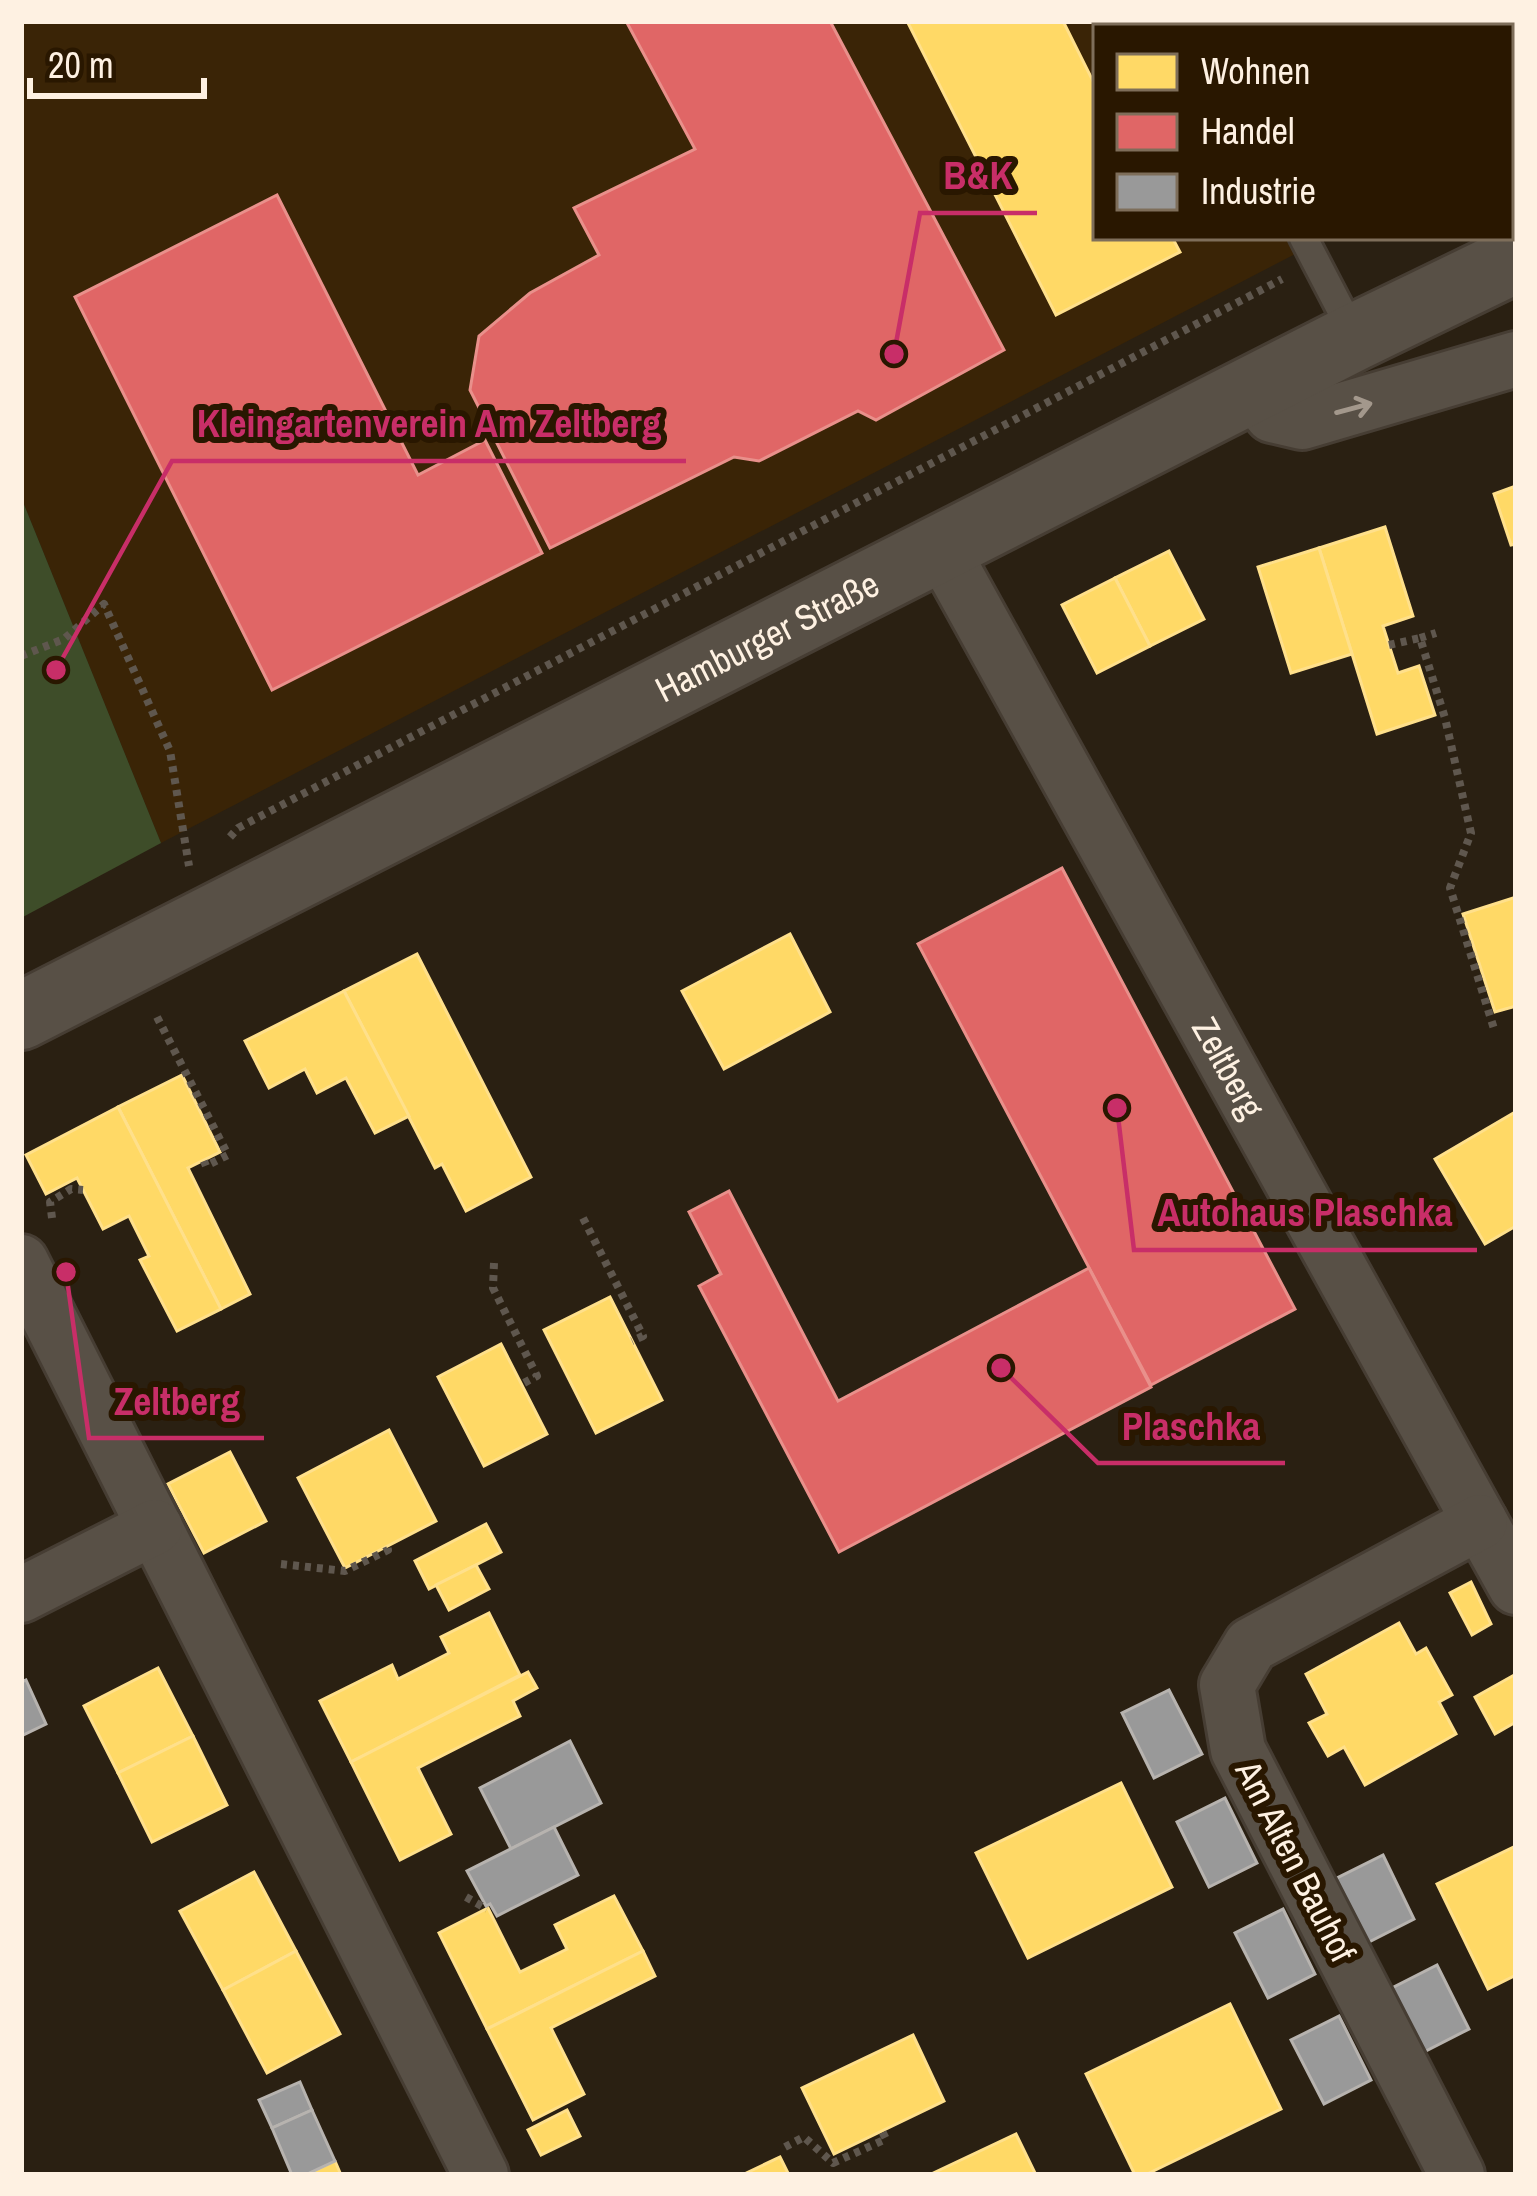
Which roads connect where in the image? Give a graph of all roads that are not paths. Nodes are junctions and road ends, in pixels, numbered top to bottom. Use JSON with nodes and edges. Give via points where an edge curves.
{"nodes":[{"id":1,"x":1309,"y":249,"type":"edge"},
{"id":2,"x":1516,"y":259,"type":"edge"},
{"id":3,"x":1355,"y":337,"type":"junction"},
{"id":4,"x":1516,"y":359,"type":"edge"},
{"id":5,"x":1252,"y":390,"type":"junction"},
{"id":6,"x":940,"y":548,"type":"junction"},
{"id":7,"x":21,"y":1016,"type":"edge"},
{"id":8,"x":37,"y":1241,"type":"edge"},
{"id":9,"x":1480,"y":1522,"type":"junction"},
{"id":10,"x":155,"y":1527,"type":"junction"},
{"id":11,"x":1516,"y":1587,"type":"edge"},
{"id":12,"x":21,"y":1595,"type":"edge"},
{"id":13,"x":482,"y":2175,"type":"edge"},
{"id":14,"x":1457,"y":2175,"type":"edge"}],
"edges":[{"from":1,"to":3,"type":"lane"},
{"from":2,"to":3,"type":"main road","name":"Hamburger Straße"},
{"from":3,"to":5,"type":"main road","name":"Hamburger Straße"},
{"from":5,"to":4,"type":"street","one_way":true,"via":[[1272,415],[1302,422]]},
{"from":5,"to":6,"type":"main road","name":"Hamburger Straße"},
{"from":6,"to":7,"type":"main road","name":"Hamburger Straße"},
{"from":6,"to":9,"type":"street","name":"Zeltberg"},
{"from":8,"to":10,"type":"street"},
{"from":9,"to":11,"type":"street","name":"Zeltberg"},
{"from":9,"to":14,"type":"street","name":"Am Alten Bauhof","via":[[1251,1646],[1226,1685],[1238,1750]]},
{"from":10,"to":12,"type":"street"},
{"from":10,"to":13,"type":"street"}]}
